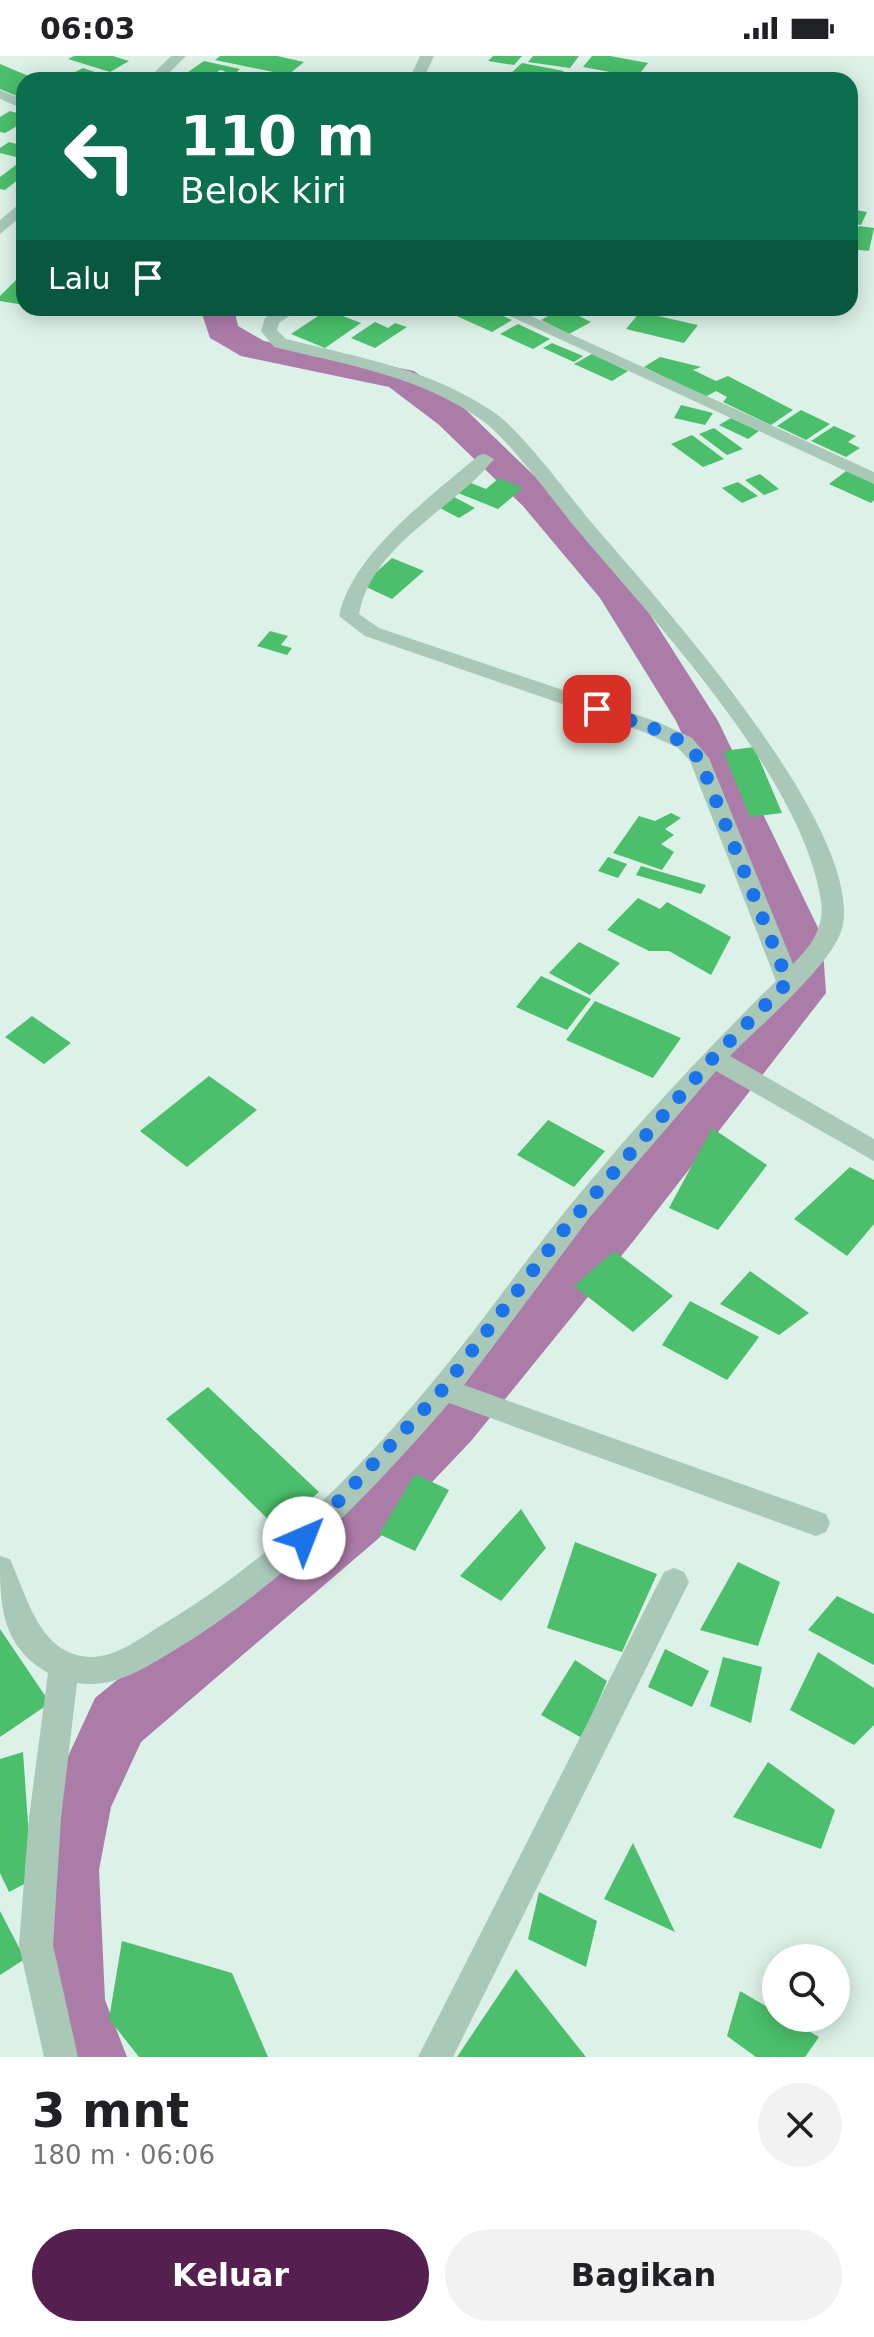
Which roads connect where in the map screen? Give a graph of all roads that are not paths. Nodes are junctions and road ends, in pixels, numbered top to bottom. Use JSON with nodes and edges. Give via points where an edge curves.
{"nodes":[{"id":1,"x":179,"y":56,"type":"edge"},
{"id":2,"x":162,"y":72,"type":"edge"},
{"id":3,"x":16,"y":213,"type":"edge"},
{"id":4,"x":0,"y":229,"type":"edge"},
{"id":5,"x":279,"y":316,"type":"edge"},
{"id":6,"x":517,"y":316,"type":"edge"},
{"id":7,"x":500,"y":428,"type":"junction"},
{"id":8,"x":874,"y":479,"type":"edge"},
{"id":9,"x":798,"y":972,"type":"junction"},
{"id":10,"x":718,"y":1062,"type":"junction"},
{"id":11,"x":874,"y":1151,"type":"edge"},
{"id":12,"x":450,"y":1392,"type":"junction"},
{"id":13,"x":816,"y":1523,"type":"dead end"},
{"id":14,"x":0,"y":1569,"type":"edge"},
{"id":15,"x":674,"y":1582,"type":"dead end"},
{"id":16,"x":64,"y":1665,"type":"junction"},
{"id":17,"x":61,"y":2057,"type":"edge"},
{"id":18,"x":435,"y":2057,"type":"edge"}],
"edges":[{"from":1,"to":2,"type":"street"},
{"from":3,"to":4,"type":"street"},
{"from":5,"to":7,"type":"street","via":[[271,321],[271,335],[280,343],[430,381],[476,407]]},
{"from":6,"to":8,"type":"street"},
{"from":7,"to":9,"type":"street","via":[[695,657],[773,763],[808,831],[833,904],[824,944]]},
{"from":7,"to":9,"type":"street","via":[[452,483],[485,459],[380,556],[354,594],[351,619],[372,632],[685,743],[699,758]]},
{"from":9,"to":10,"type":"street"},
{"from":10,"to":11,"type":"street"},
{"from":10,"to":12,"type":"street","via":[[563,1231]]},
{"from":12,"to":13,"type":"street"},
{"from":12,"to":16,"type":"street","via":[[304,1538],[225,1603],[128,1663],[89,1671]]},
{"from":14,"to":16,"type":"street","via":[[34,1645]]},
{"from":15,"to":18,"type":"street"},
{"from":16,"to":17,"type":"street","via":[[36,1945]]}]}
